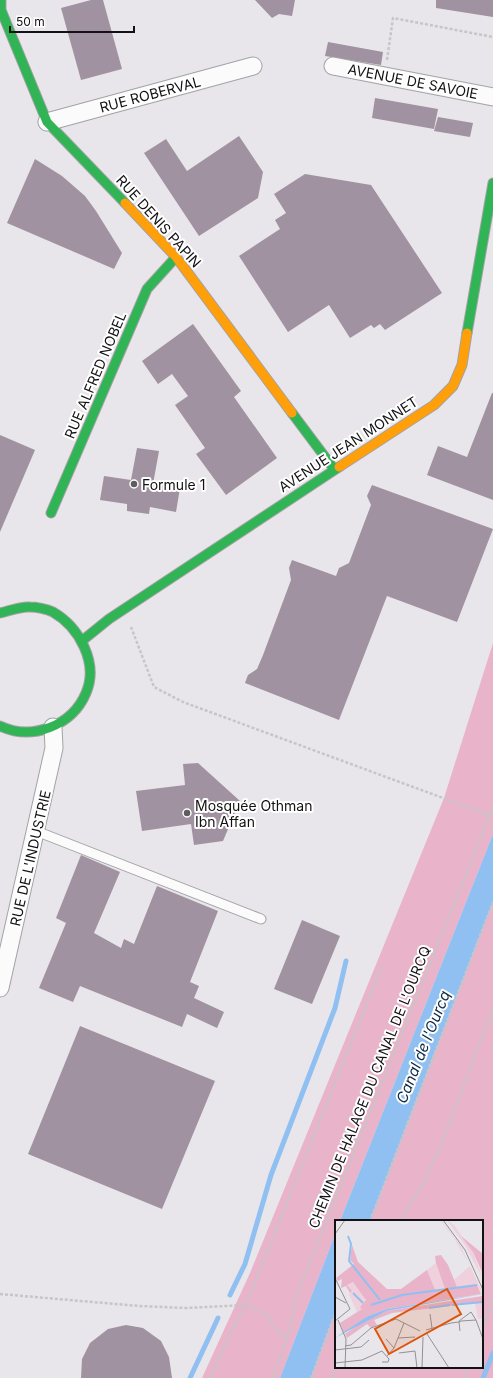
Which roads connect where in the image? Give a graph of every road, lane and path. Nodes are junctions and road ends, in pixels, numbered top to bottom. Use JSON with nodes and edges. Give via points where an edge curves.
{"nodes":[{"id":1,"x":1,"y":0,"type":"edge"},
{"id":2,"x":493,"y":37,"type":"edge"},
{"id":3,"x":253,"y":66,"type":"dead end"},
{"id":4,"x":333,"y":66,"type":"dead end"},
{"id":5,"x":384,"y":76,"type":"junction"},
{"id":6,"x":493,"y":97,"type":"edge"},
{"id":7,"x":48,"y":122,"type":"junction"},
{"id":8,"x":493,"y":182,"type":"edge"},
{"id":9,"x":176,"y":257,"type":"junction"},
{"id":10,"x":334,"y":469,"type":"junction"},
{"id":11,"x":51,"y":513,"type":"dead end"},
{"id":12,"x":0,"y":613,"type":"edge"},
{"id":13,"x":126,"y":631,"type":"dead end"},
{"id":14,"x":83,"y":640,"type":"junction"},
{"id":15,"x":0,"y":726,"type":"edge"},
{"id":16,"x":53,"y":727,"type":"junction"},
{"id":17,"x":493,"y":807,"type":"edge"},
{"id":18,"x":489,"y":815,"type":"junction"},
{"id":19,"x":36,"y":831,"type":"junction"},
{"id":20,"x":493,"y":902,"type":"edge"},
{"id":21,"x":261,"y":919,"type":"dead end"},
{"id":22,"x":382,"y":966,"type":"dead end"},
{"id":23,"x":0,"y":988,"type":"edge"},
{"id":24,"x":493,"y":1009,"type":"edge"},
{"id":25,"x":370,"y":1220,"type":"edge"},
{"id":26,"x":401,"y":1220,"type":"edge"},
{"id":27,"x":0,"y":1294,"type":"edge"},
{"id":28,"x":493,"y":1298,"type":"edge"},
{"id":29,"x":246,"y":1305,"type":"junction"},
{"id":30,"x":335,"y":1314,"type":"edge"},
{"id":31,"x":483,"y":1327,"type":"edge"},
{"id":32,"x":287,"y":1339,"type":"junction"},
{"id":33,"x":336,"y":1368,"type":"edge"},
{"id":34,"x":469,"y":1368,"type":"edge"},
{"id":35,"x":210,"y":1378,"type":"edge"},
{"id":36,"x":272,"y":1378,"type":"edge"},
{"id":37,"x":311,"y":1378,"type":"edge"},
{"id":38,"x":332,"y":1378,"type":"edge"},
{"id":39,"x":464,"y":1378,"type":"edge"}],
"edges":[{"from":1,"to":7,"type":"street","name":"RUE DENIS PAPIN","via":[[1,10]]},
{"from":2,"to":5,"type":"path","via":[[393,18]]},
{"from":3,"to":7,"type":"street","name":"RUE ROBERVAL"},
{"from":4,"to":5,"type":"street","name":"AVENUE DE SAVOIE"},
{"from":5,"to":6,"type":"street","name":"AVENUE DE SAVOIE"},
{"from":7,"to":9,"type":"street","name":"RUE DENIS PAPIN"},
{"from":8,"to":10,"type":"street","name":"AVENUE JEAN MONNET","via":[[462,365],[454,386],[434,404]]},
{"from":9,"to":10,"type":"street","name":"RUE DENIS PAPIN"},
{"from":9,"to":11,"type":"street","name":"RUE ALFRED NOBEL","via":[[147,289]]},
{"from":10,"to":14,"type":"street","name":"AVENUE JEAN MONNET","via":[[109,619]]},
{"from":12,"to":14,"type":"street","via":[[26,607],[46,609],[67,621]]},
{"from":13,"to":18,"type":"path","via":[[131,627],[154,686],[183,702]]},
{"from":14,"to":16,"type":"street","via":[[90,664],[87,690],[70,716]]},
{"from":15,"to":16,"type":"street","via":[[28,732]]},
{"from":16,"to":19,"type":"street","name":"RUE DE L'INDUSTRIE","via":[[54,748]]},
{"from":17,"to":18,"type":"path","name":"CHEMIN DE HALAGE DU CANAL DE L'OURCQ"},
{"from":18,"to":32,"type":"path","name":"CHEMIN DE HALAGE DU CANAL DE L'OURCQ","via":[[296,1296]]},
{"from":19,"to":21,"type":"lane"},
{"from":19,"to":23,"type":"street","name":"RUE DE L'INDUSTRIE"},
{"from":20,"to":25,"type":"path"},
{"from":22,"to":29,"type":"path"},
{"from":24,"to":26,"type":"path","via":[[441,1145],[421,1187]]},
{"from":27,"to":29,"type":"path","via":[[186,1308]]},
{"from":28,"to":31,"type":"path"},
{"from":29,"to":32,"type":"path","via":[[268,1315],[273,1326]]},
{"from":29,"to":35,"type":"path"},
{"from":30,"to":37,"type":"path"},
{"from":32,"to":36,"type":"path","name":"CHEMIN DE HALAGE DU CANAL DE L'OURCQ"},
{"from":33,"to":38,"type":"path"},
{"from":34,"to":39,"type":"path"}]}
